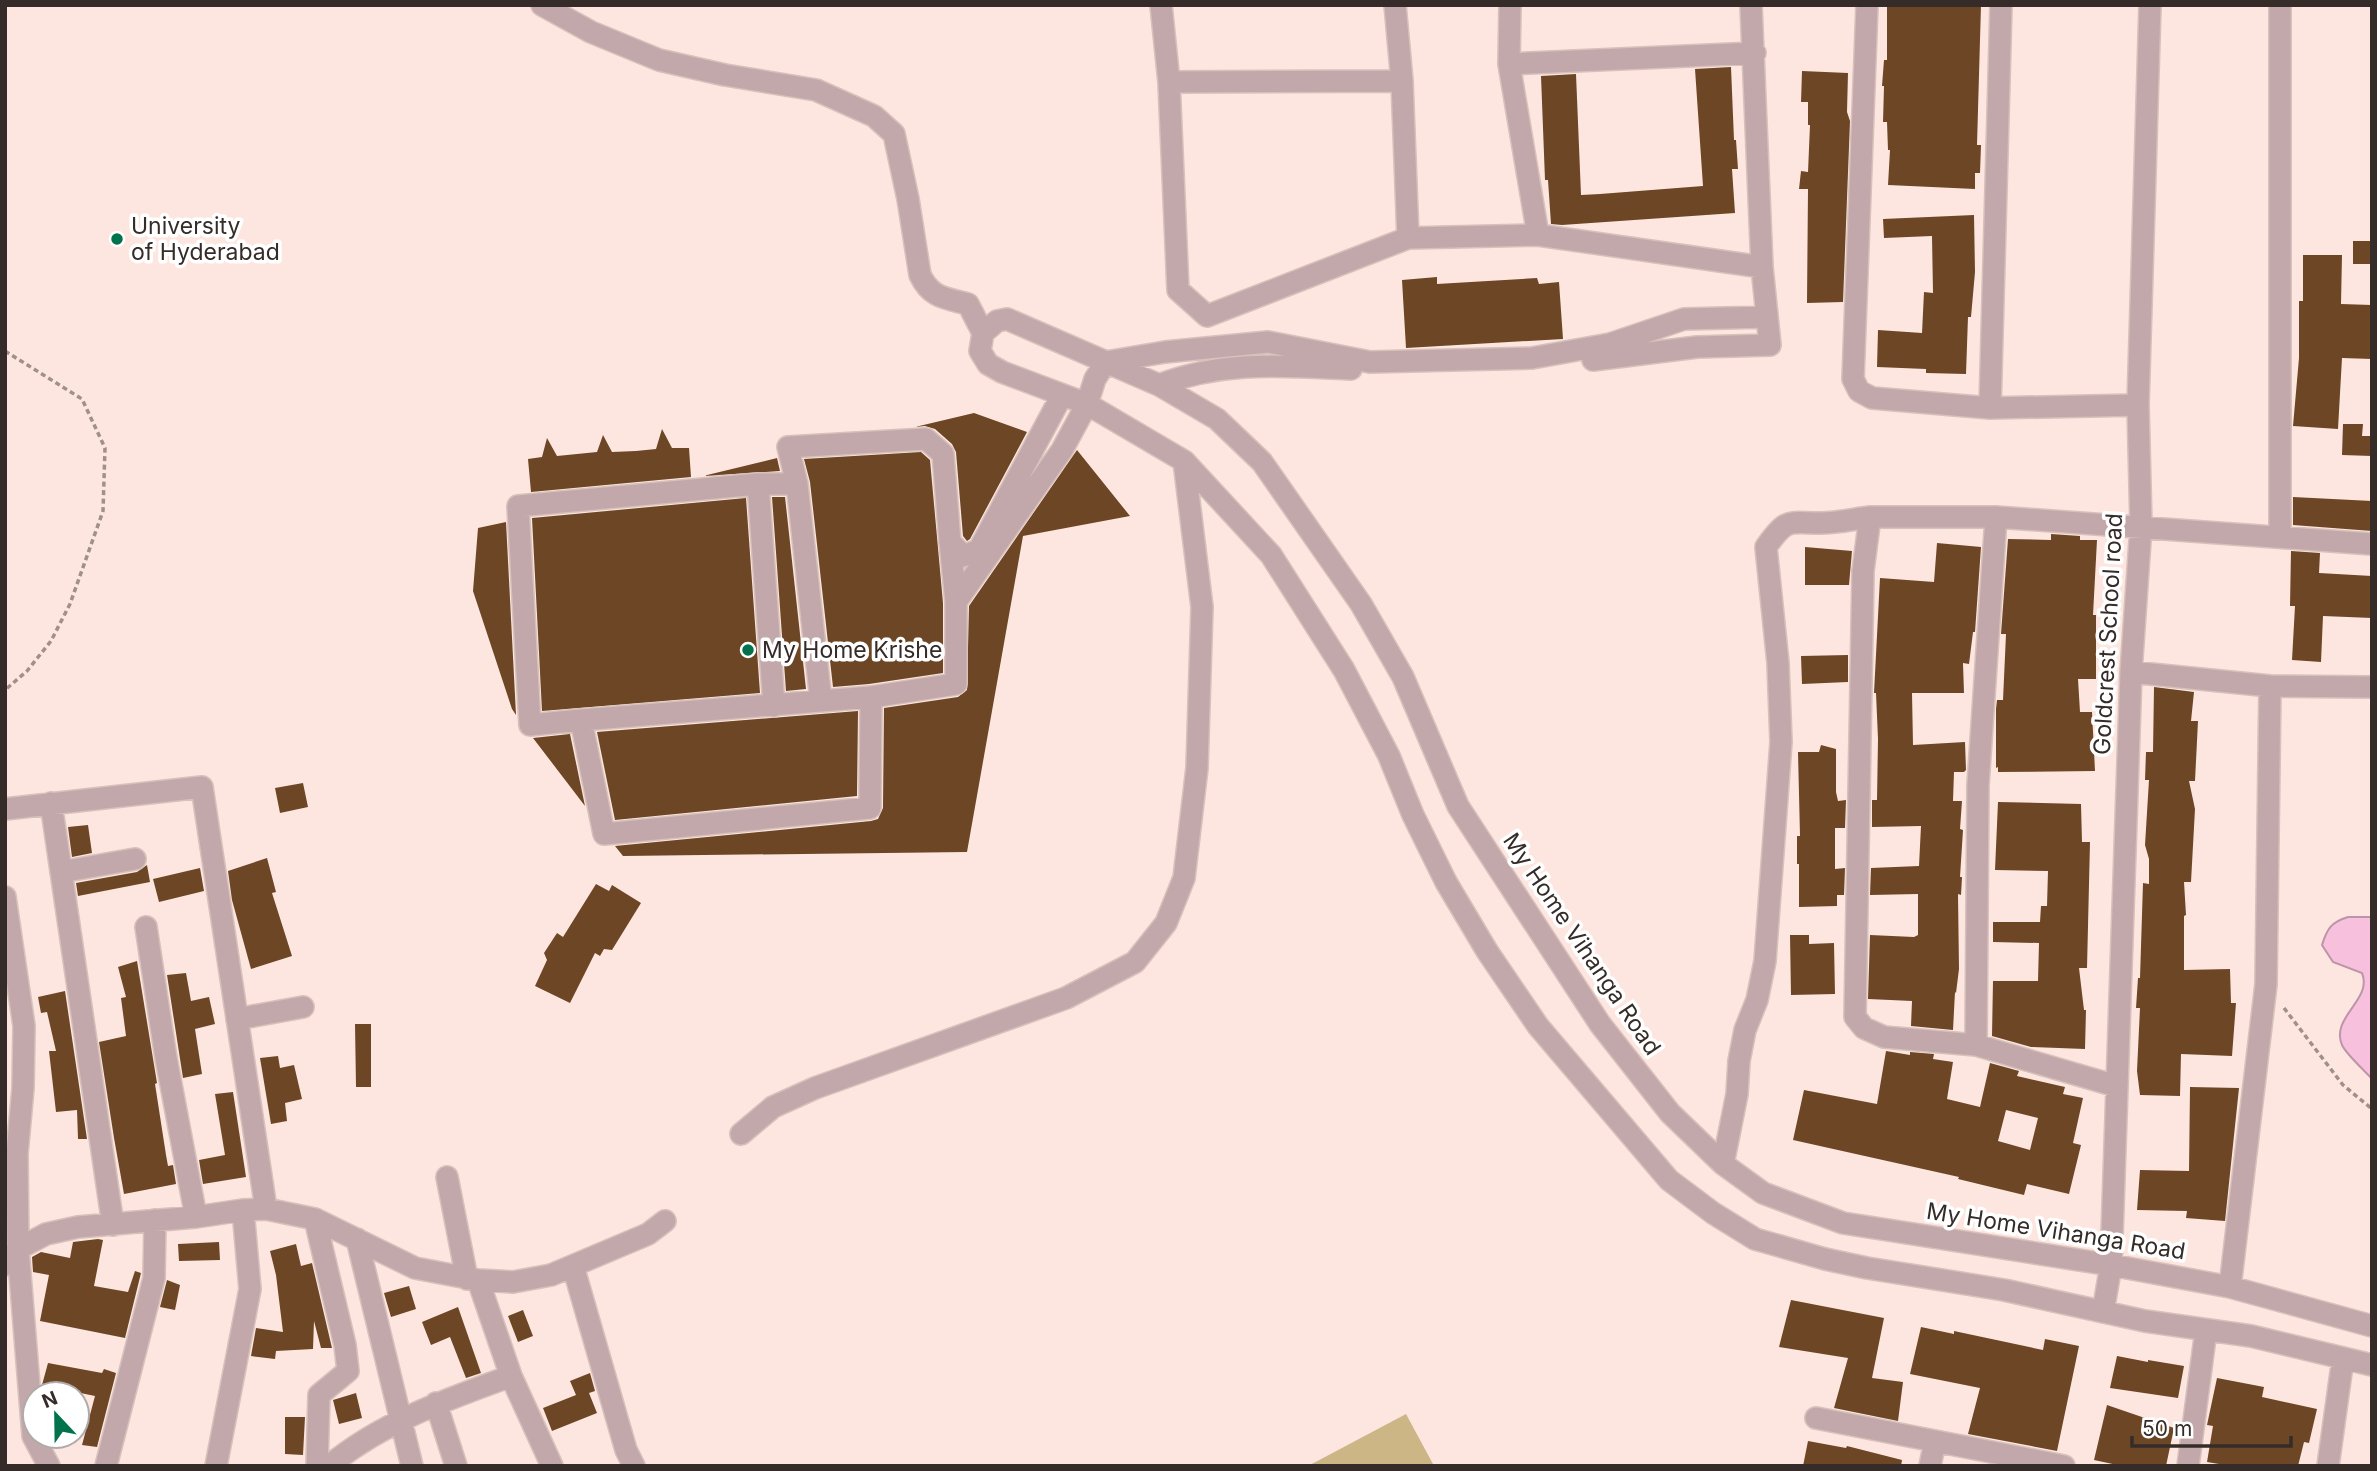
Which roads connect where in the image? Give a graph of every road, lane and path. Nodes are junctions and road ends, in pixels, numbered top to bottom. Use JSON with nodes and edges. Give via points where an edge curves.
{"nodes":[{"id":1,"x":542,"y":5,"type":"edge"},
{"id":2,"x":1161,"y":5,"type":"edge"},
{"id":3,"x":1395,"y":5,"type":"edge"},
{"id":4,"x":1510,"y":5,"type":"edge"},
{"id":5,"x":1751,"y":5,"type":"edge"},
{"id":6,"x":1867,"y":5,"type":"edge"},
{"id":7,"x":2001,"y":5,"type":"edge"},
{"id":8,"x":2150,"y":5,"type":"edge"},
{"id":9,"x":2280,"y":5,"type":"edge"},
{"id":10,"x":1755,"y":53,"type":"junction"},
{"id":11,"x":1510,"y":64,"type":"junction"},
{"id":12,"x":1402,"y":81,"type":"junction"},
{"id":13,"x":1169,"y":82,"type":"junction"},
{"id":14,"x":1538,"y":235,"type":"junction"},
{"id":15,"x":1408,"y":239,"type":"junction"},
{"id":16,"x":1762,"y":267,"type":"junction"},
{"id":17,"x":1767,"y":317,"type":"junction"},
{"id":18,"x":983,"y":333,"type":"junction"},
{"id":19,"x":5,"y":351,"type":"edge"},
{"id":20,"x":1106,"y":362,"type":"junction"},
{"id":21,"x":1159,"y":385,"type":"junction"},
{"id":22,"x":1062,"y":395,"type":"junction"},
{"id":23,"x":1087,"y":404,"type":"junction"},
{"id":24,"x":2138,"y":405,"type":"junction"},
{"id":25,"x":1990,"y":408,"type":"junction"},
{"id":26,"x":1184,"y":461,"type":"junction"},
{"id":27,"x":797,"y":484,"type":"junction"},
{"id":28,"x":758,"y":485,"type":"junction"},
{"id":29,"x":1870,"y":517,"type":"junction"},
{"id":30,"x":1996,"y":517,"type":"junction"},
{"id":31,"x":2141,"y":526,"type":"junction"},
{"id":32,"x":2280,"y":537,"type":"junction"},
{"id":33,"x":950,"y":542,"type":"junction"},
{"id":34,"x":2372,"y":544,"type":"edge"},
{"id":35,"x":956,"y":602,"type":"junction"},
{"id":36,"x":2132,"y":672,"type":"junction"},
{"id":37,"x":2270,"y":686,"type":"junction"},
{"id":38,"x":2372,"y":687,"type":"edge"},
{"id":39,"x":5,"y":690,"type":"edge"},
{"id":40,"x":871,"y":697,"type":"junction"},
{"id":41,"x":821,"y":701,"type":"junction"},
{"id":42,"x":774,"y":706,"type":"junction"},
{"id":43,"x":581,"y":720,"type":"junction"},
{"id":44,"x":51,"y":803,"type":"junction"},
{"id":45,"x":5,"y":808,"type":"edge"},
{"id":46,"x":135,"y":859,"type":"dead end"},
{"id":47,"x":61,"y":872,"type":"junction"},
{"id":48,"x":6,"y":904,"type":"edge"},
{"id":49,"x":146,"y":927,"type":"dead end"},
{"id":50,"x":2266,"y":984,"type":"junction"},
{"id":51,"x":303,"y":1007,"type":"dead end"},
{"id":52,"x":237,"y":1020,"type":"junction"},
{"id":53,"x":1976,"y":1045,"type":"junction"},
{"id":54,"x":2116,"y":1086,"type":"junction"},
{"id":55,"x":2372,"y":1109,"type":"edge"},
{"id":56,"x":741,"y":1134,"type":"dead end"},
{"id":57,"x":1723,"y":1164,"type":"junction"},
{"id":58,"x":447,"y":1177,"type":"dead end"},
{"id":59,"x":266,"y":1209,"type":"junction"},
{"id":60,"x":243,"y":1210,"type":"junction"},
{"id":61,"x":195,"y":1217,"type":"junction"},
{"id":62,"x":315,"y":1219,"type":"junction"},
{"id":63,"x":155,"y":1220,"type":"junction"},
{"id":64,"x":665,"y":1221,"type":"dead end"},
{"id":65,"x":113,"y":1225,"type":"junction"},
{"id":66,"x":357,"y":1239,"type":"junction"},
{"id":67,"x":11,"y":1257,"type":"edge"},
{"id":68,"x":2111,"y":1265,"type":"junction"},
{"id":69,"x":573,"y":1266,"type":"junction"},
{"id":70,"x":472,"y":1279,"type":"junction"},
{"id":71,"x":2230,"y":1287,"type":"junction"},
{"id":72,"x":2103,"y":1312,"type":"junction"},
{"id":73,"x":2372,"y":1326,"type":"edge"},
{"id":74,"x":2206,"y":1330,"type":"junction"},
{"id":75,"x":2343,"y":1358,"type":"junction"},
{"id":76,"x":2372,"y":1365,"type":"edge"},
{"id":77,"x":511,"y":1376,"type":"junction"},
{"id":78,"x":436,"y":1403,"type":"junction"},
{"id":79,"x":1816,"y":1418,"type":"dead end"},
{"id":80,"x":400,"y":1421,"type":"junction"},
{"id":81,"x":1934,"y":1441,"type":"junction"},
{"id":82,"x":2061,"y":1465,"type":"edge"},
{"id":83,"x":49,"y":1466,"type":"edge"},
{"id":84,"x":106,"y":1466,"type":"edge"},
{"id":85,"x":216,"y":1466,"type":"edge"},
{"id":86,"x":317,"y":1466,"type":"edge"},
{"id":87,"x":329,"y":1466,"type":"edge"},
{"id":88,"x":412,"y":1466,"type":"edge"},
{"id":89,"x":456,"y":1466,"type":"edge"},
{"id":90,"x":552,"y":1466,"type":"edge"},
{"id":91,"x":634,"y":1466,"type":"edge"},
{"id":92,"x":1930,"y":1466,"type":"edge"},
{"id":93,"x":2188,"y":1466,"type":"edge"},
{"id":94,"x":2328,"y":1466,"type":"edge"}],
"edges":[{"from":1,"to":18,"type":"street","via":[[591,32],[659,60],[816,90],[874,116],[894,134],[925,286],[937,296],[968,304]]},
{"from":2,"to":13,"type":"street"},
{"from":3,"to":12,"type":"street"},
{"from":4,"to":11,"type":"street"},
{"from":5,"to":10,"type":"street"},
{"from":6,"to":25,"type":"street","via":[[1853,379],[1859,391],[1872,398]]},
{"from":7,"to":25,"type":"street"},
{"from":8,"to":24,"type":"street","name":"Goldcrest School road"},
{"from":9,"to":32,"type":"street"},
{"from":10,"to":11,"type":"street"},
{"from":10,"to":16,"type":"street"},
{"from":11,"to":14,"type":"street"},
{"from":12,"to":13,"type":"street"},
{"from":12,"to":15,"type":"street"},
{"from":13,"to":15,"type":"street","via":[[1178,290],[1208,316]]},
{"from":14,"to":15,"type":"street"},
{"from":14,"to":16,"type":"street"},
{"from":16,"to":17,"type":"street"},
{"from":17,"to":20,"type":"street","via":[[1684,319],[1610,344],[1532,358],[1370,362],[1268,342]]},
{"from":17,"to":21,"type":"street","via":[[1770,345],[1698,347],[1476,374],[1254,365],[1199,372]]},
{"from":18,"to":20,"type":"street","name":"My Home Vihanga Road","via":[[1007,319]]},
{"from":18,"to":22,"type":"street","via":[[980,351],[988,364]]},
{"from":19,"to":39,"type":"path","via":[[82,399],[105,448],[103,510],[70,604],[51,641]]},
{"from":20,"to":21,"type":"street","name":"My Home Vihanga Road"},
{"from":20,"to":23,"type":"street"},
{"from":21,"to":57,"type":"street","name":"My Home Vihanga Road","via":[[1217,419],[1262,462],[1361,604],[1403,677],[1458,806],[1600,1024],[1670,1112]]},
{"from":22,"to":23,"type":"street"},
{"from":22,"to":33,"type":"street","via":[[979,550],[963,556]]},
{"from":23,"to":26,"type":"street"},
{"from":23,"to":35,"type":"street","via":[[1062,450]]},
{"from":24,"to":25,"type":"street"},
{"from":24,"to":31,"type":"street","name":"Goldcrest School road"},
{"from":26,"to":56,"type":"street","via":[[1202,607],[1198,754],[1184,878],[1166,923],[1135,962],[1066,998],[815,1088],[773,1107]]},
{"from":26,"to":72,"type":"street","via":[[1271,555],[1344,670],[1446,882],[1516,994],[1669,1180],[1755,1238],[1867,1268]]},
{"from":27,"to":28,"type":"street"},
{"from":27,"to":33,"type":"street","via":[[788,447],[926,439],[943,454]]},
{"from":27,"to":41,"type":"street"},
{"from":28,"to":42,"type":"street"},
{"from":28,"to":43,"type":"street","via":[[518,506],[530,725]]},
{"from":29,"to":30,"type":"street"},
{"from":29,"to":53,"type":"street","via":[[1863,571],[1855,1017],[1864,1028],[1884,1037]]},
{"from":29,"to":57,"type":"street","via":[[1795,521],[1777,531],[1766,547],[1780,756],[1765,961],[1758,1000],[1745,1030]]},
{"from":30,"to":31,"type":"street"},
{"from":30,"to":53,"type":"street","via":[[1978,785]]},
{"from":31,"to":32,"type":"street"},
{"from":31,"to":36,"type":"street","name":"Goldcrest School road"},
{"from":32,"to":34,"type":"street"},
{"from":33,"to":35,"type":"street"},
{"from":35,"to":40,"type":"street","via":[[956,684]]},
{"from":36,"to":37,"type":"street"},
{"from":36,"to":54,"type":"street","name":"Goldcrest School road"},
{"from":37,"to":38,"type":"street"},
{"from":37,"to":50,"type":"street"},
{"from":40,"to":41,"type":"street"},
{"from":40,"to":43,"type":"street","via":[[870,808],[604,834]]},
{"from":41,"to":42,"type":"street"},
{"from":42,"to":43,"type":"street"},
{"from":44,"to":45,"type":"street"},
{"from":44,"to":47,"type":"street"},
{"from":44,"to":52,"type":"street","via":[[202,787]]},
{"from":46,"to":47,"type":"street"},
{"from":47,"to":65,"type":"street"},
{"from":48,"to":67,"type":"street","via":[[24,1026]]},
{"from":49,"to":61,"type":"street"},
{"from":50,"to":55,"type":"path","via":[[2343,1085]]},
{"from":50,"to":71,"type":"street"},
{"from":51,"to":52,"type":"street"},
{"from":52,"to":59,"type":"street"},
{"from":53,"to":54,"type":"street"},
{"from":54,"to":68,"type":"street","name":"Goldcrest School road"},
{"from":57,"to":68,"type":"street","name":"My Home Vihanga Road","via":[[1763,1194],[1843,1223]]},
{"from":58,"to":70,"type":"street"},
{"from":59,"to":60,"type":"street"},
{"from":59,"to":62,"type":"street"},
{"from":60,"to":61,"type":"street"},
{"from":60,"to":85,"type":"street","via":[[250,1289]]},
{"from":61,"to":63,"type":"street"},
{"from":62,"to":66,"type":"street"},
{"from":62,"to":86,"type":"street","via":[[348,1371],[319,1395]]},
{"from":63,"to":65,"type":"street"},
{"from":63,"to":84,"type":"street","via":[[154,1278]]},
{"from":64,"to":69,"type":"street","via":[[648,1234]]},
{"from":65,"to":67,"type":"street","via":[[46,1234]]},
{"from":66,"to":70,"type":"street","via":[[415,1268]]},
{"from":66,"to":80,"type":"street"},
{"from":67,"to":83,"type":"street","via":[[33,1436]]},
{"from":68,"to":71,"type":"street","name":"My Home Vihanga Road"},
{"from":68,"to":72,"type":"street","name":"Goldcrest School road"},
{"from":69,"to":70,"type":"street","via":[[513,1282]]},
{"from":69,"to":91,"type":"street"},
{"from":70,"to":77,"type":"street"},
{"from":71,"to":73,"type":"street","name":"My Home Vihanga Road"},
{"from":72,"to":74,"type":"street"},
{"from":74,"to":75,"type":"street"},
{"from":74,"to":93,"type":"street"},
{"from":75,"to":76,"type":"street"},
{"from":75,"to":94,"type":"street"},
{"from":77,"to":78,"type":"street"},
{"from":77,"to":90,"type":"street"},
{"from":78,"to":80,"type":"street"},
{"from":78,"to":89,"type":"street"},
{"from":79,"to":81,"type":"street"},
{"from":80,"to":87,"type":"street"},
{"from":80,"to":88,"type":"street"},
{"from":81,"to":82,"type":"street"},
{"from":81,"to":92,"type":"street"}]}
